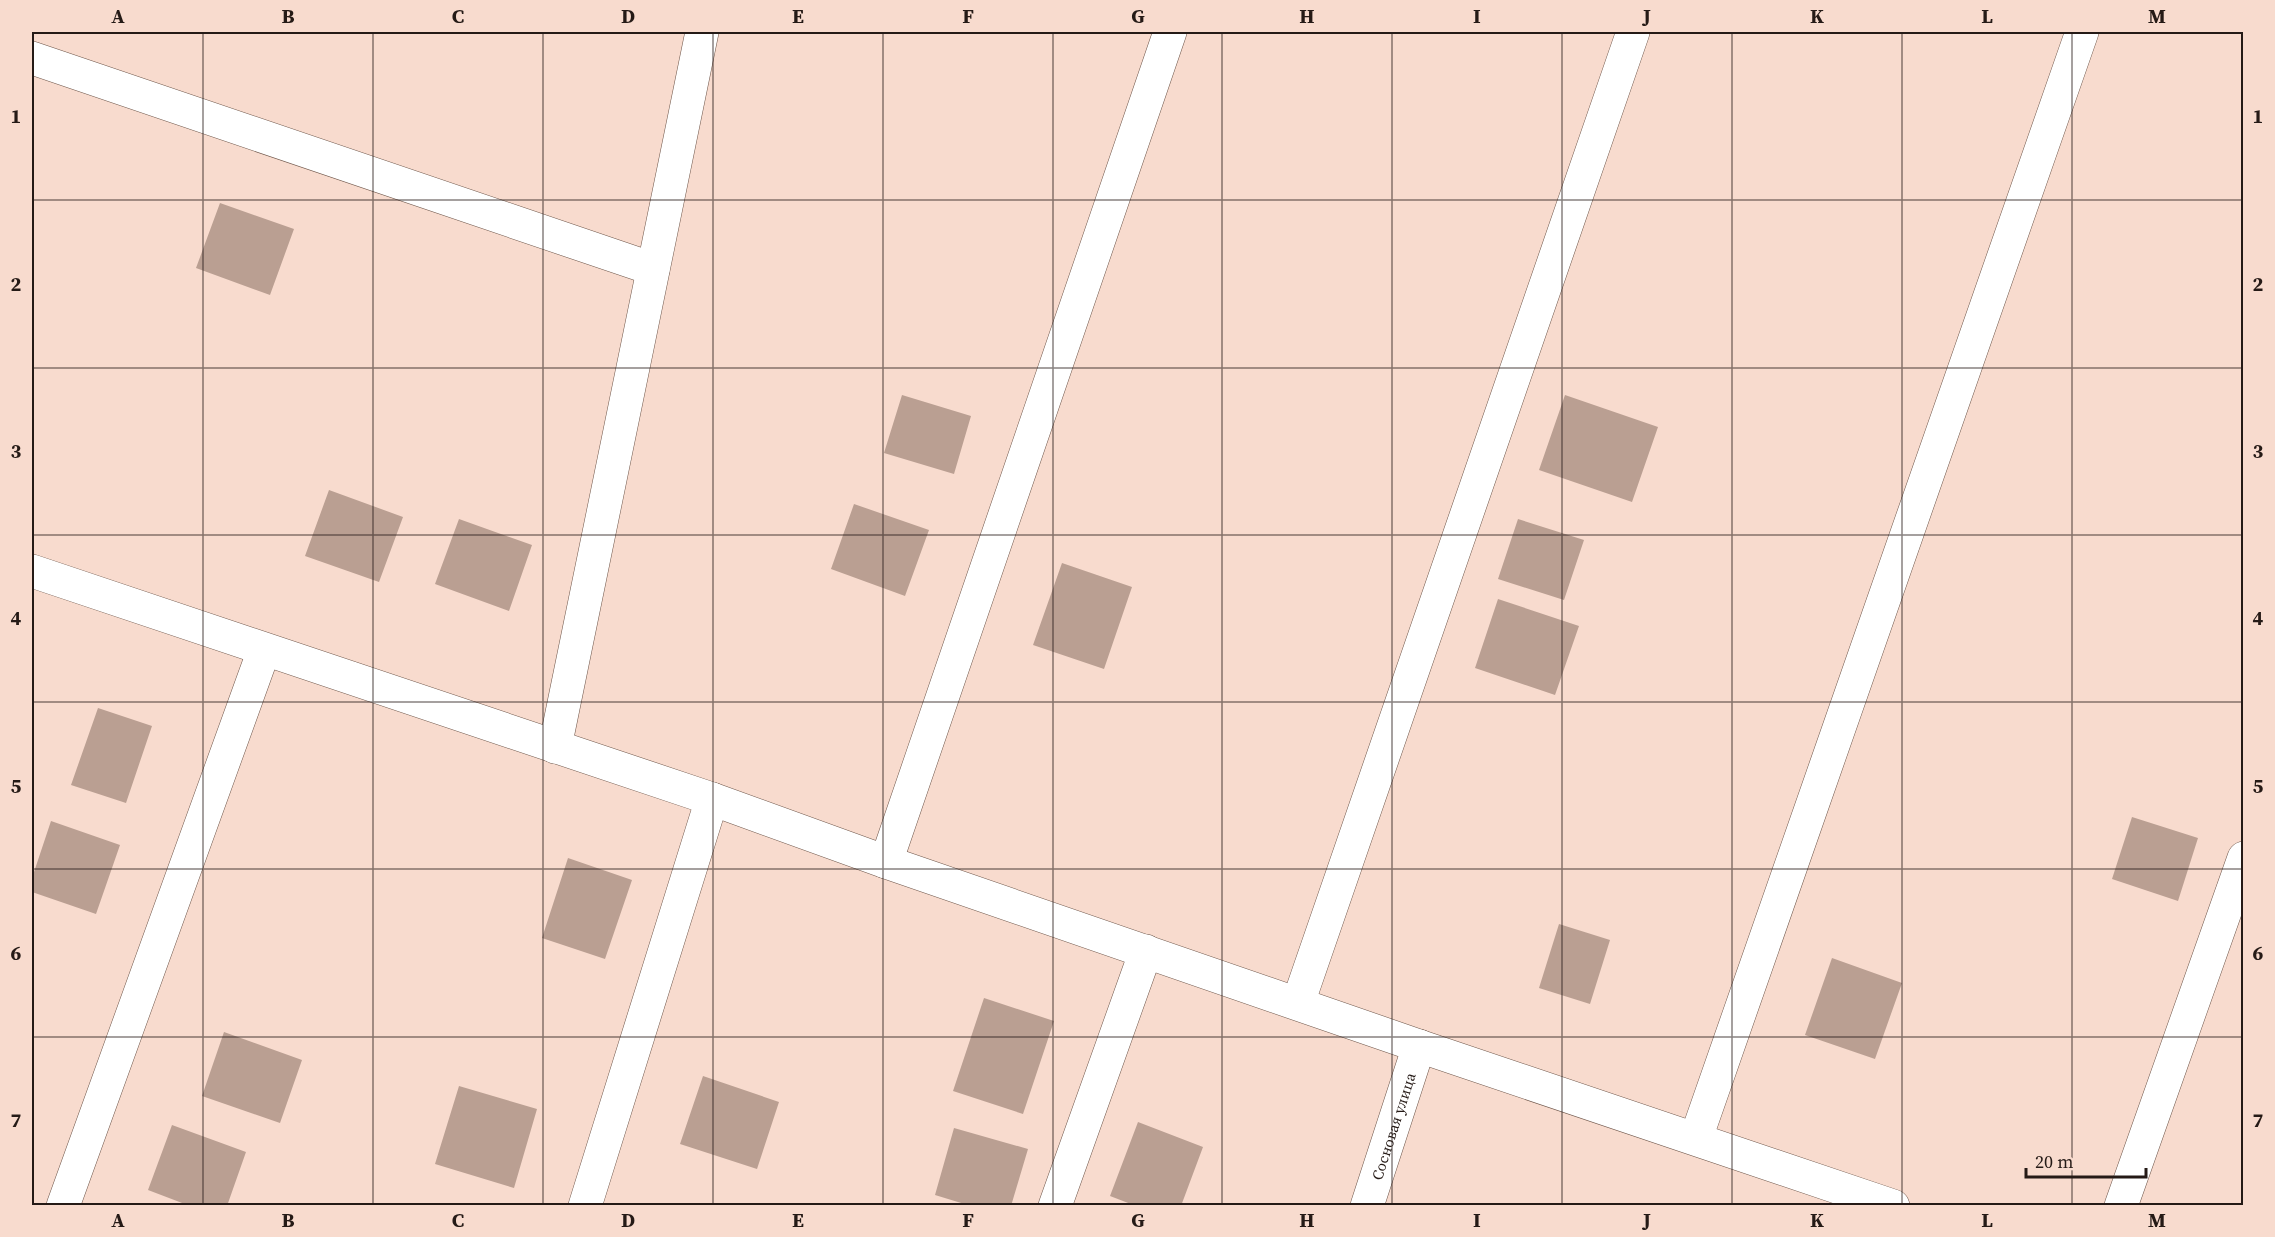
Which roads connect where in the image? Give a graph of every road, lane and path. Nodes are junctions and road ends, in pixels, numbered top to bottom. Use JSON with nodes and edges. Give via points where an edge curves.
{"nodes":[{"id":1,"x":702,"y":32,"type":"edge"},
{"id":2,"x":1170,"y":32,"type":"edge"},
{"id":3,"x":1633,"y":32,"type":"edge"},
{"id":4,"x":2082,"y":32,"type":"edge"},
{"id":5,"x":32,"y":58,"type":"edge"},
{"id":6,"x":653,"y":269,"type":"junction"},
{"id":7,"x":32,"y":570,"type":"edge"},
{"id":8,"x":264,"y":650,"type":"junction"},
{"id":9,"x":555,"y":747,"type":"junction"},
{"id":10,"x":712,"y":799,"type":"junction"},
{"id":11,"x":2244,"y":858,"type":"edge"},
{"id":12,"x":886,"y":862,"type":"junction"},
{"id":13,"x":1146,"y":951,"type":"junction"},
{"id":14,"x":1298,"y":1003,"type":"junction"},
{"id":15,"x":1419,"y":1046,"type":"junction"},
{"id":16,"x":1696,"y":1138,"type":"junction"},
{"id":17,"x":1851,"y":1199,"type":"edge"},
{"id":18,"x":63,"y":1206,"type":"edge"},
{"id":19,"x":585,"y":1206,"type":"edge"},
{"id":20,"x":1055,"y":1206,"type":"edge"},
{"id":21,"x":1367,"y":1206,"type":"edge"},
{"id":22,"x":1893,"y":1206,"type":"edge"},
{"id":23,"x":2121,"y":1206,"type":"edge"}],
"edges":[{"from":1,"to":6,"type":"street"},
{"from":2,"to":12,"type":"street"},
{"from":3,"to":14,"type":"street"},
{"from":4,"to":16,"type":"street"},
{"from":5,"to":6,"type":"street"},
{"from":6,"to":9,"type":"street"},
{"from":7,"to":8,"type":"street"},
{"from":8,"to":9,"type":"street"},
{"from":8,"to":18,"type":"street"},
{"from":9,"to":10,"type":"street"},
{"from":10,"to":12,"type":"street"},
{"from":10,"to":19,"type":"street"},
{"from":11,"to":23,"type":"street"},
{"from":12,"to":13,"type":"street"},
{"from":13,"to":14,"type":"street"},
{"from":13,"to":20,"type":"street"},
{"from":14,"to":15,"type":"street"},
{"from":15,"to":16,"type":"street"},
{"from":15,"to":21,"type":"street","name":"Сосновая улица"},
{"from":16,"to":17,"type":"street"},
{"from":17,"to":22,"type":"street"}]}
